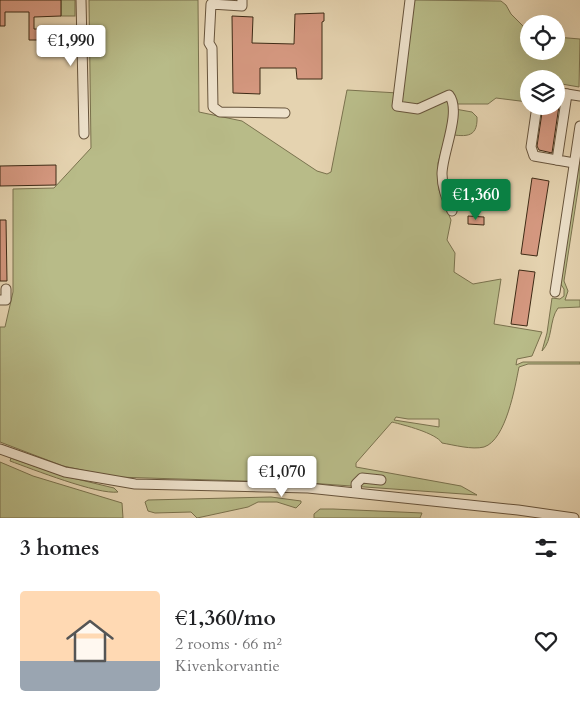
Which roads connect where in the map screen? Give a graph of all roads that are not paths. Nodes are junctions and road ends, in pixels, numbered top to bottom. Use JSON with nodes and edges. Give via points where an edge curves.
{"nodes":[{"id":1,"x":81,"y":0,"type":"edge"},
{"id":2,"x":242,"y":0,"type":"edge"},
{"id":3,"x":410,"y":0,"type":"edge"},
{"id":4,"x":211,"y":2,"type":"edge"},
{"id":5,"x":567,"y":94,"type":"joint"},
{"id":6,"x":580,"y":96,"type":"edge"},
{"id":7,"x":286,"y":113,"type":"dead end"},
{"id":8,"x":536,"y":115,"type":"edge"},
{"id":9,"x":580,"y":126,"type":"edge"},
{"id":10,"x":84,"y":134,"type":"dead end"},
{"id":11,"x":557,"y":160,"type":"junction"},
{"id":12,"x":574,"y":163,"type":"junction"},
{"id":13,"x":452,"y":211,"type":"dead end"},
{"id":14,"x":6,"y":289,"type":"dead end"},
{"id":15,"x":555,"y":292,"type":"dead end"},
{"id":16,"x":3,"y":300,"type":"edge"},
{"id":17,"x":0,"y":449,"type":"edge"},
{"id":18,"x":381,"y":480,"type":"dead end"},
{"id":19,"x":357,"y":492,"type":"junction"},
{"id":20,"x":517,"y":514,"type":"edge"},
{"id":21,"x":574,"y":518,"type":"edge"}],
"edges":[{"from":1,"to":10,"type":"street"},
{"from":2,"to":4,"type":"street","via":[[242,6]]},
{"from":3,"to":13,"type":"street","via":[[397,106],[418,109],[449,95],[451,98],[451,127],[442,174]]},
{"from":4,"to":7,"type":"street","via":[[209,43],[212,48],[213,107],[220,112]]},
{"from":5,"to":6,"type":"street"},
{"from":5,"to":11,"type":"street"},
{"from":8,"to":11,"type":"street","via":[[531,147],[534,156]]},
{"from":9,"to":12,"type":"street"},
{"from":11,"to":12,"type":"street"},
{"from":12,"to":15,"type":"street"},
{"from":14,"to":16,"type":"street"},
{"from":17,"to":19,"type":"street","via":[[65,472],[135,484],[255,485]]},
{"from":18,"to":19,"type":"street","via":[[362,478],[356,484]]},
{"from":19,"to":20,"type":"street"},
{"from":20,"to":21,"type":"street"}]}
